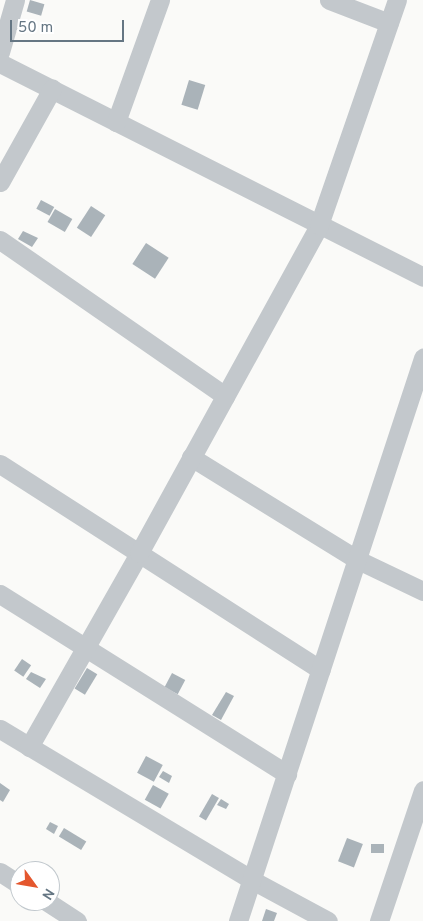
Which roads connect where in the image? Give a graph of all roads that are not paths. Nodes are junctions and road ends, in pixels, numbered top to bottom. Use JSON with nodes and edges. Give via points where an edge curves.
{"nodes":[{"id":1,"x":15,"y":0,"type":"edge"},
{"id":2,"x":160,"y":0,"type":"edge"},
{"id":3,"x":329,"y":0,"type":"edge"},
{"id":4,"x":397,"y":0,"type":"edge"},
{"id":5,"x":389,"y":23,"type":"junction"},
{"id":6,"x":0,"y":52,"type":"edge"},
{"id":7,"x":0,"y":63,"type":"edge"},
{"id":8,"x":52,"y":89,"type":"junction"},
{"id":9,"x":116,"y":122,"type":"junction"},
{"id":10,"x":0,"y":182,"type":"edge"},
{"id":11,"x":319,"y":225,"type":"junction"},
{"id":12,"x":0,"y":240,"type":"edge"},
{"id":13,"x":423,"y":277,"type":"edge"},
{"id":14,"x":423,"y":358,"type":"edge"},
{"id":15,"x":224,"y":396,"type":"junction"},
{"id":16,"x":191,"y":457,"type":"junction"},
{"id":17,"x":0,"y":464,"type":"edge"},
{"id":18,"x":139,"y":553,"type":"junction"},
{"id":19,"x":356,"y":558,"type":"junction"},
{"id":20,"x":423,"y":591,"type":"edge"},
{"id":21,"x":0,"y":594,"type":"edge"},
{"id":22,"x":85,"y":648,"type":"junction"},
{"id":23,"x":321,"y":670,"type":"junction"},
{"id":24,"x":0,"y":729,"type":"edge"},
{"id":25,"x":28,"y":747,"type":"junction"},
{"id":26,"x":287,"y":774,"type":"junction"},
{"id":27,"x":423,"y":790,"type":"edge"},
{"id":28,"x":252,"y":880,"type":"junction"},
{"id":29,"x":60,"y":910,"type":"edge"},
{"id":30,"x":77,"y":921,"type":"edge"},
{"id":31,"x":238,"y":921,"type":"edge"},
{"id":32,"x":328,"y":921,"type":"edge"},
{"id":33,"x":379,"y":921,"type":"edge"}],
"edges":[{"from":1,"to":6,"type":"street"},
{"from":2,"to":9,"type":"street"},
{"from":3,"to":5,"type":"street"},
{"from":4,"to":5,"type":"street"},
{"from":5,"to":11,"type":"street"},
{"from":7,"to":8,"type":"street"},
{"from":8,"to":9,"type":"street"},
{"from":8,"to":10,"type":"street"},
{"from":9,"to":11,"type":"street"},
{"from":11,"to":13,"type":"street"},
{"from":11,"to":15,"type":"street"},
{"from":12,"to":15,"type":"street"},
{"from":14,"to":19,"type":"street"},
{"from":15,"to":16,"type":"street"},
{"from":16,"to":18,"type":"street"},
{"from":16,"to":19,"type":"street"},
{"from":17,"to":18,"type":"street"},
{"from":18,"to":22,"type":"street"},
{"from":18,"to":23,"type":"street"},
{"from":19,"to":20,"type":"street"},
{"from":19,"to":23,"type":"street"},
{"from":21,"to":22,"type":"street"},
{"from":22,"to":25,"type":"street"},
{"from":22,"to":26,"type":"street"},
{"from":23,"to":26,"type":"street"},
{"from":24,"to":25,"type":"street"},
{"from":25,"to":28,"type":"street"},
{"from":26,"to":28,"type":"street"},
{"from":27,"to":33,"type":"street"},
{"from":28,"to":31,"type":"street"},
{"from":28,"to":32,"type":"street"},
{"from":29,"to":30,"type":"street"}]}
